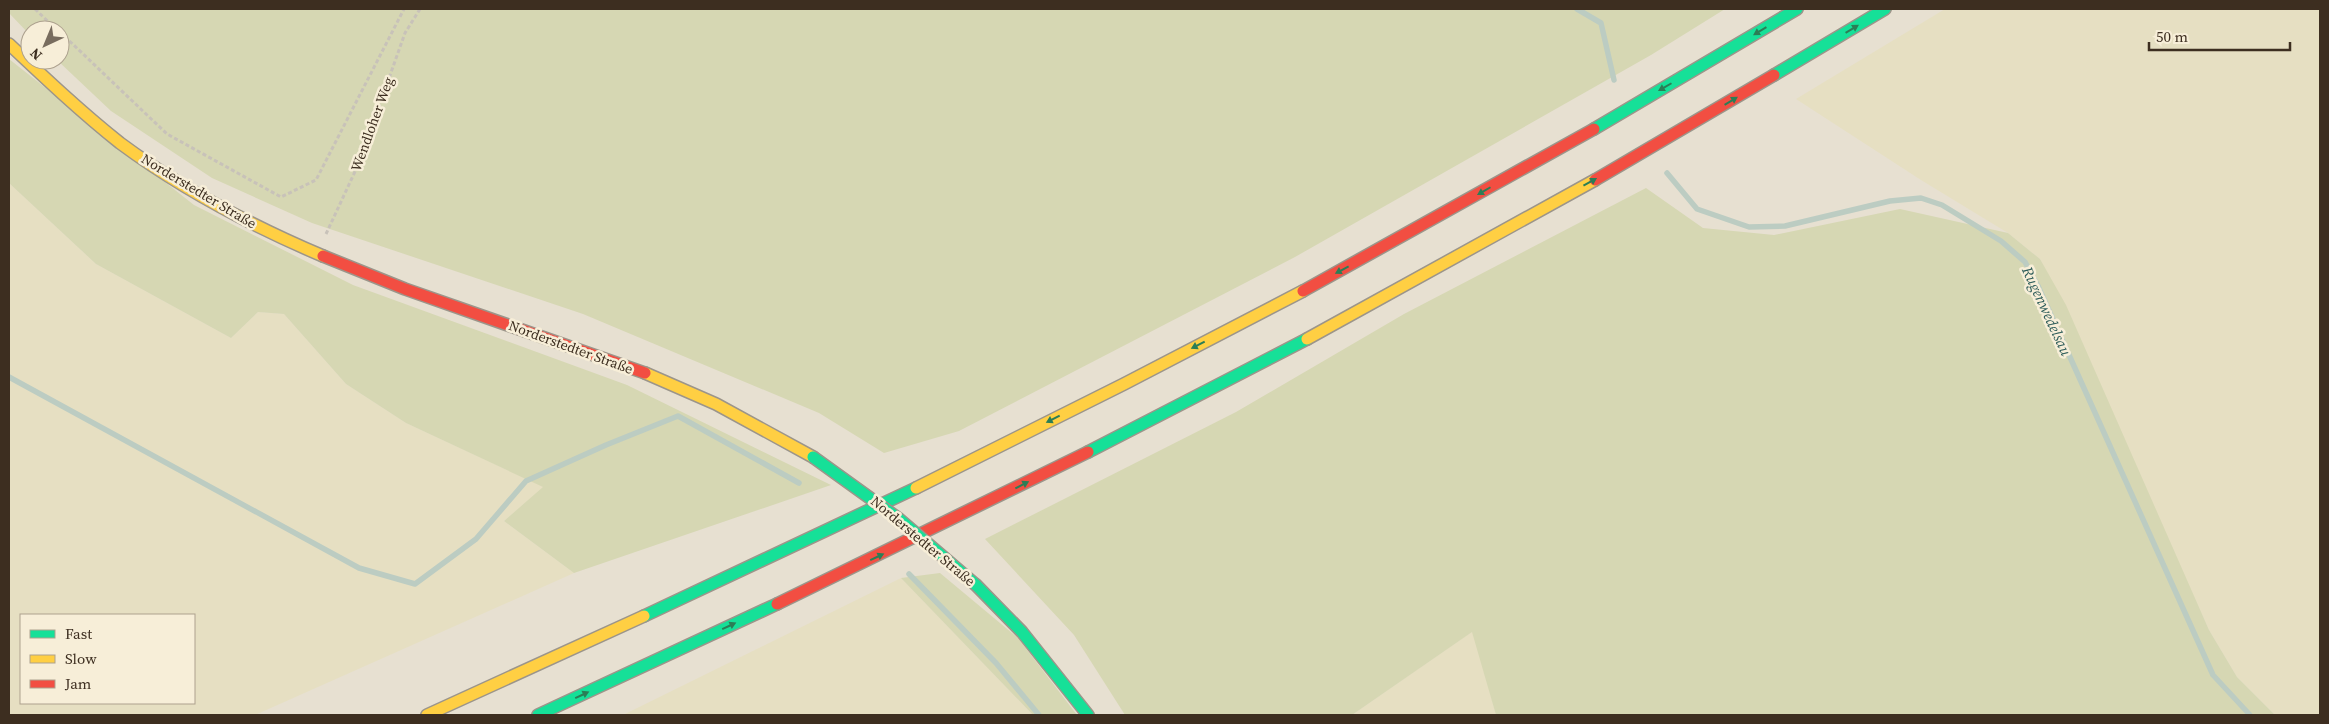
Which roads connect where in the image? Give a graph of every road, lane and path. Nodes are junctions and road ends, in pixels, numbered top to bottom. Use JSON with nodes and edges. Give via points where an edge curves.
{"nodes":[{"id":1,"x":35,"y":9,"type":"edge"},
{"id":2,"x":404,"y":9,"type":"edge"},
{"id":3,"x":420,"y":9,"type":"edge"},
{"id":4,"x":1797,"y":9,"type":"edge"},
{"id":5,"x":1885,"y":9,"type":"edge"},
{"id":6,"x":47,"y":20,"type":"edge"},
{"id":7,"x":70,"y":41,"type":"edge"},
{"id":8,"x":9,"y":44,"type":"edge"},
{"id":9,"x":323,"y":240,"type":"dead end"},
{"id":10,"x":427,"y":715,"type":"edge"},
{"id":11,"x":538,"y":715,"type":"edge"},
{"id":12,"x":1088,"y":715,"type":"edge"}],
"edges":[{"from":1,"to":6,"type":"path"},
{"from":2,"to":7,"type":"path","via":[[316,180],[281,196],[167,134]]},
{"from":3,"to":9,"type":"path","name":"Wendloher Weg","via":[[405,34],[359,163]]},
{"from":4,"to":10,"type":"main road","one_way":true,"via":[[1421,227],[1274,306],[885,503]]},
{"from":11,"to":5,"type":"main road","one_way":true,"via":[[894,549],[1148,421],[1361,309],[1684,129]]},
{"from":8,"to":12,"type":"main road","name":"Norderstedter Straße","bridge":true,"via":[[121,143],[196,193],[273,235],[405,289],[644,373],[716,404],[813,457],[899,519],[976,585],[1022,632]]}]}
